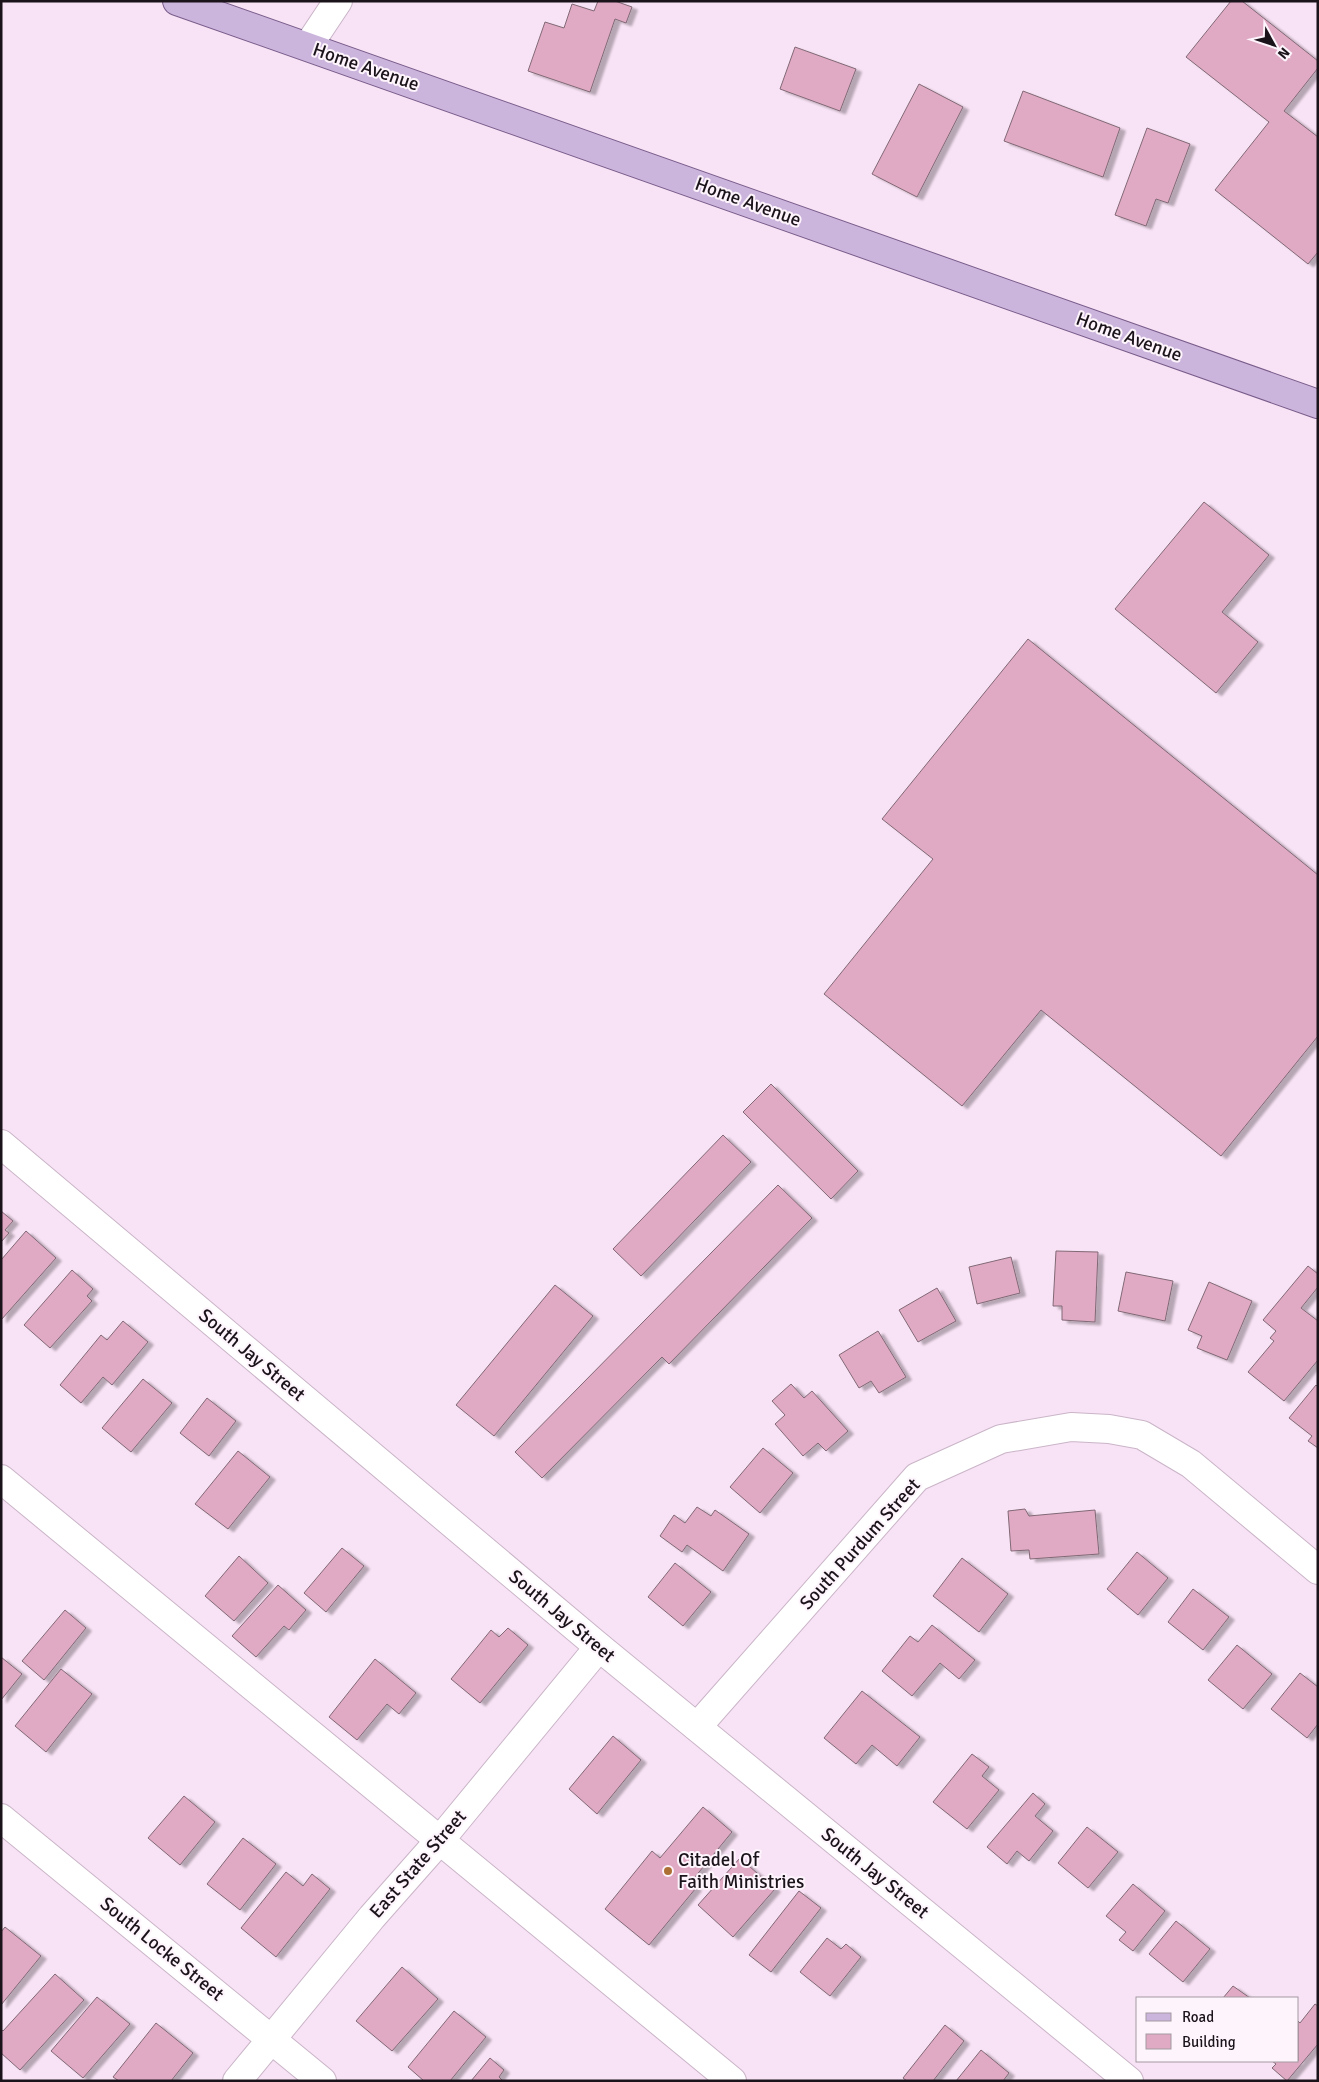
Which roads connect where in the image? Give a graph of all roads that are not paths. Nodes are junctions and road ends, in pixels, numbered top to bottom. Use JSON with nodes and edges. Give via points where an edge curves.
{"nodes":[{"id":1,"x":177,"y":1,"type":"edge"},
{"id":2,"x":338,"y":1,"type":"edge"},
{"id":3,"x":308,"y":46,"type":"junction"},
{"id":4,"x":1318,"y":404,"type":"edge"},
{"id":5,"x":1,"y":1144,"type":"edge"},
{"id":6,"x":1,"y":1479,"type":"edge"},
{"id":7,"x":1318,"y":1570,"type":"edge"},
{"id":8,"x":599,"y":1647,"type":"junction"},
{"id":9,"x":698,"y":1727,"type":"junction"},
{"id":10,"x":1,"y":1818,"type":"edge"},
{"id":11,"x":440,"y":1840,"type":"junction"},
{"id":12,"x":272,"y":2039,"type":"junction"},
{"id":13,"x":237,"y":2081,"type":"edge"},
{"id":14,"x":322,"y":2081,"type":"edge"},
{"id":15,"x":732,"y":2081,"type":"edge"},
{"id":16,"x":1129,"y":2081,"type":"edge"}],
"edges":[{"from":1,"to":3,"type":"main road","name":"Home Avenue"},
{"from":2,"to":3,"type":"street"},
{"from":3,"to":4,"type":"main road","name":"Home Avenue"},
{"from":5,"to":8,"type":"street","name":"South Jay Street"},
{"from":6,"to":11,"type":"street"},
{"from":7,"to":9,"type":"street","name":"South Purdum Street","via":[[1191,1464],[1142,1435],[1071,1427],[1001,1439],[917,1477]]},
{"from":8,"to":9,"type":"street","name":"South Jay Street"},
{"from":8,"to":11,"type":"street","name":"East State Street"},
{"from":9,"to":16,"type":"street","name":"South Jay Street"},
{"from":10,"to":12,"type":"street","name":"South Locke Street"},
{"from":11,"to":12,"type":"street","name":"East State Street"},
{"from":11,"to":15,"type":"street"},
{"from":12,"to":13,"type":"street","name":"East State Street"},
{"from":12,"to":14,"type":"street","name":"South Locke Street"}]}
